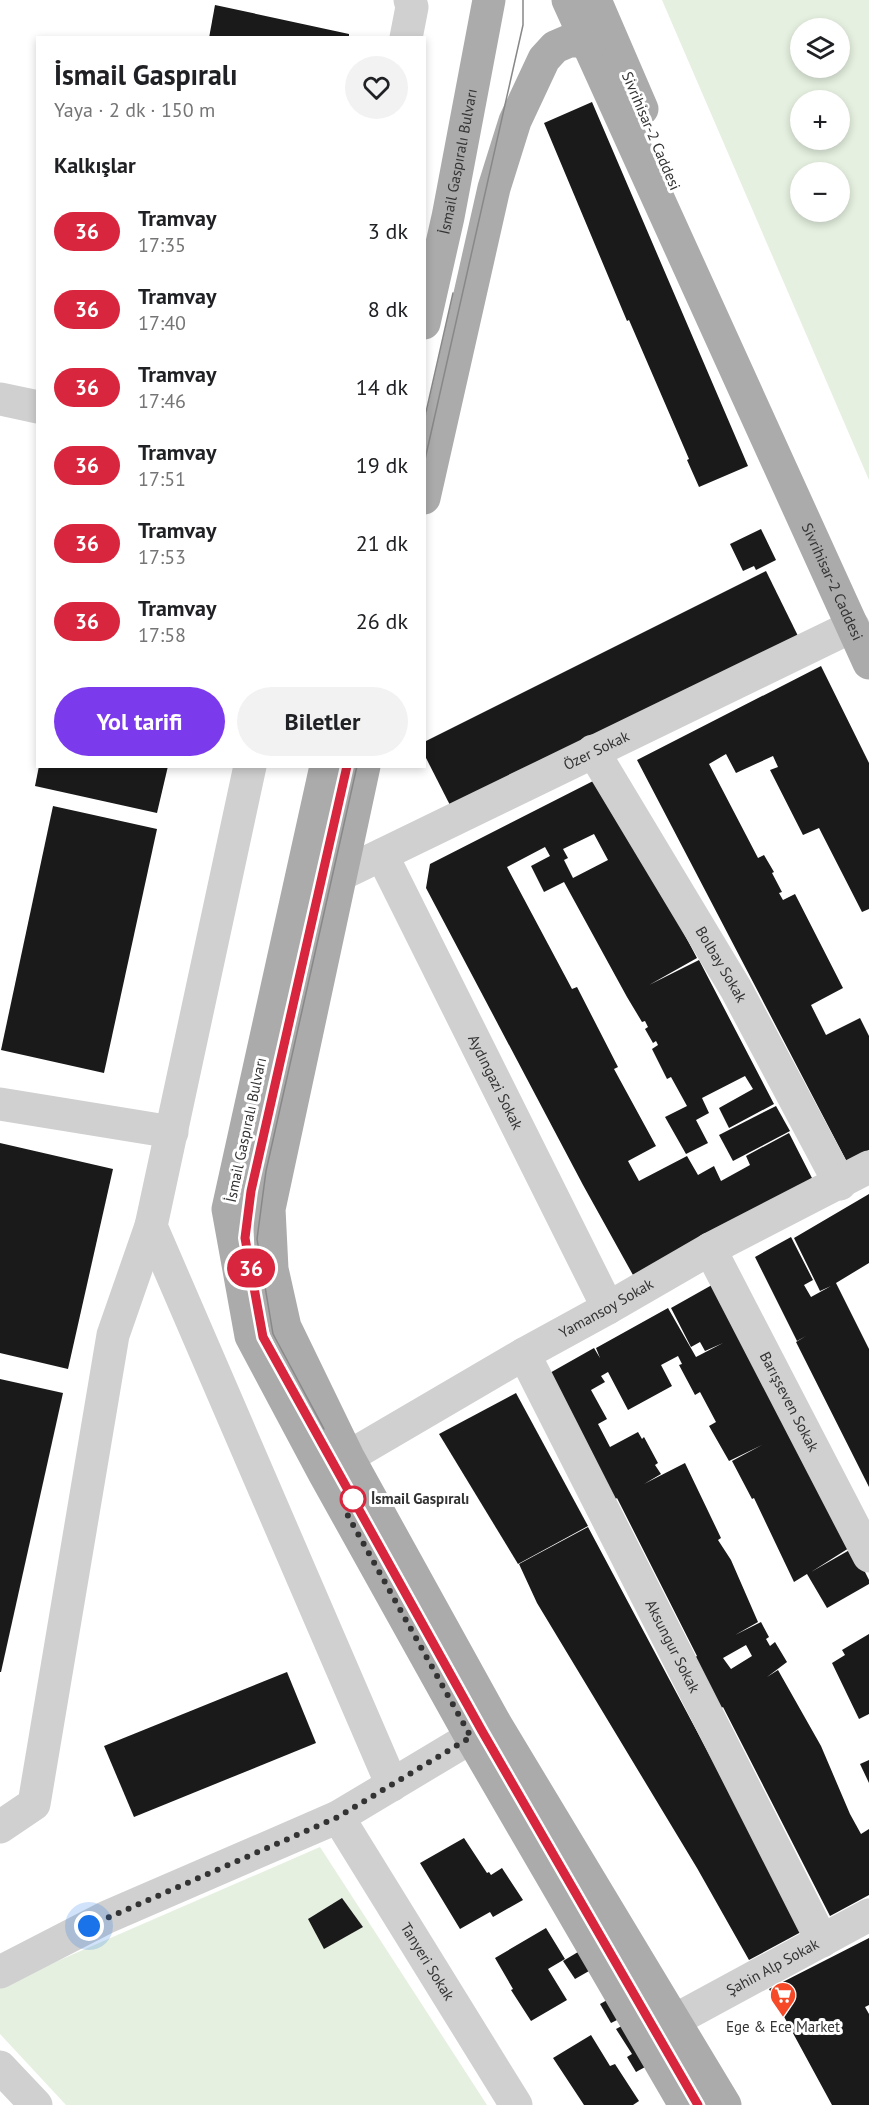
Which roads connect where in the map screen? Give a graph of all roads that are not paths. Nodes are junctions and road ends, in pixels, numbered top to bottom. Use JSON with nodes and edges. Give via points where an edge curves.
{"nodes":[{"id":1,"x":410,"y":0,"type":"edge"},
{"id":2,"x":489,"y":0,"type":"edge"},
{"id":3,"x":568,"y":0,"type":"edge"},
{"id":4,"x":595,"y":0,"type":"edge"},
{"id":5,"x":406,"y":36,"type":"edge"},
{"id":6,"x":589,"y":45,"type":"junction"},
{"id":7,"x":426,"y":314,"type":"edge"},
{"id":8,"x":0,"y":399,"type":"edge"},
{"id":9,"x":36,"y":406,"type":"edge"},
{"id":10,"x":426,"y":489,"type":"edge"},
{"id":11,"x":861,"y":634,"type":"edge"},
{"id":12,"x":869,"y":663,"type":"edge"},
{"id":13,"x":593,"y":751,"type":"junction"},
{"id":14,"x":250,"y":768,"type":"edge"},
{"id":15,"x":326,"y":768,"type":"edge"},
{"id":16,"x":364,"y":768,"type":"edge"},
{"id":17,"x":382,"y":855,"type":"junction"},
{"id":18,"x":340,"y":875,"type":"junction"},
{"id":19,"x":0,"y":1104,"type":"edge"},
{"id":20,"x":172,"y":1132,"type":"junction"},
{"id":21,"x":869,"y":1167,"type":"edge"},
{"id":22,"x":840,"y":1184,"type":"junction"},
{"id":23,"x":151,"y":1226,"type":"junction"},
{"id":24,"x":710,"y":1249,"type":"junction"},
{"id":25,"x":608,"y":1308,"type":"junction"},
{"id":26,"x":524,"y":1354,"type":"junction"},
{"id":27,"x":348,"y":1457,"type":"junction"},
{"id":28,"x":869,"y":1556,"type":"edge"},
{"id":29,"x":483,"y":1730,"type":"junction"},
{"id":30,"x":392,"y":1785,"type":"junction"},
{"id":31,"x":338,"y":1817,"type":"junction"},
{"id":32,"x":0,"y":1827,"type":"edge"},
{"id":33,"x":869,"y":1915,"type":"edge"},
{"id":34,"x":822,"y":1941,"type":"junction"},
{"id":35,"x":0,"y":1972,"type":"edge"},
{"id":36,"x":675,"y":2020,"type":"junction"},
{"id":37,"x":0,"y":2067,"type":"edge"},
{"id":38,"x":36,"y":2105,"type":"edge"},
{"id":39,"x":516,"y":2105,"type":"edge"},
{"id":40,"x":685,"y":2105,"type":"edge"},
{"id":41,"x":725,"y":2105,"type":"edge"}],
"edges":[{"from":1,"to":5,"type":"street"},
{"from":2,"to":7,"type":"main road","name":"İsmail Gaspıralı Bulvarı"},
{"from":3,"to":6,"type":"main road","name":"Sivrihisar-2 Caddesi"},
{"from":4,"to":11,"type":"main road","name":"Sivrihisar-2 Caddesi"},
{"from":6,"to":10,"type":"main road","via":[[569,41],[555,47],[544,59],[515,121],[494,188]]},
{"from":6,"to":11,"type":"main road","name":"Sivrihisar-2 Caddesi"},
{"from":8,"to":9,"type":"street"},
{"from":11,"to":12,"type":"main road"},
{"from":11,"to":13,"type":"street","name":"Özer Sokak"},
{"from":13,"to":17,"type":"street","name":"Özer Sokak"},
{"from":13,"to":22,"type":"street","name":"Bolbay Sokak","via":[[736,989]]},
{"from":14,"to":20,"type":"street"},
{"from":15,"to":29,"type":"main road","name":"İsmail Gaspıralı Bulvarı","via":[[228,1209],[251,1336],[324,1473]]},
{"from":16,"to":18,"type":"main road"},
{"from":17,"to":18,"type":"street","name":"Özer Sokak"},
{"from":17,"to":25,"type":"street","name":"Aydıngazi Sokak"},
{"from":18,"to":27,"type":"main road","via":[[269,1209],[272,1269],[285,1327]]},
{"from":19,"to":20,"type":"street"},
{"from":20,"to":23,"type":"street"},
{"from":21,"to":22,"type":"street","name":"Yamansoy Sokak"},
{"from":22,"to":24,"type":"street","name":"Yamansoy Sokak"},
{"from":23,"to":30,"type":"street"},
{"from":23,"to":32,"type":"street","via":[[113,1335],[34,1804]]},
{"from":24,"to":25,"type":"street","name":"Yamansoy Sokak"},
{"from":24,"to":28,"type":"street","name":"Barışseven Sokak"},
{"from":25,"to":26,"type":"street","name":"Yamansoy Sokak"},
{"from":26,"to":27,"type":"street","name":"Yamansoy Sokak"},
{"from":26,"to":34,"type":"street","name":"Aksungur Sokak"},
{"from":27,"to":29,"type":"main road"},
{"from":29,"to":30,"type":"street"},
{"from":29,"to":36,"type":"main road"},
{"from":29,"to":40,"type":"main road","name":"İsmail Gaspıralı Bulvarı"},
{"from":30,"to":31,"type":"street"},
{"from":31,"to":35,"type":"street","via":[[107,1917]]},
{"from":31,"to":39,"type":"street","name":"Tanyeri Sokak"},
{"from":33,"to":34,"type":"street","name":"Şahin Alp Sokak"},
{"from":34,"to":36,"type":"street","name":"Şahin Alp Sokak"},
{"from":36,"to":41,"type":"main road"},
{"from":37,"to":38,"type":"street"}]}
